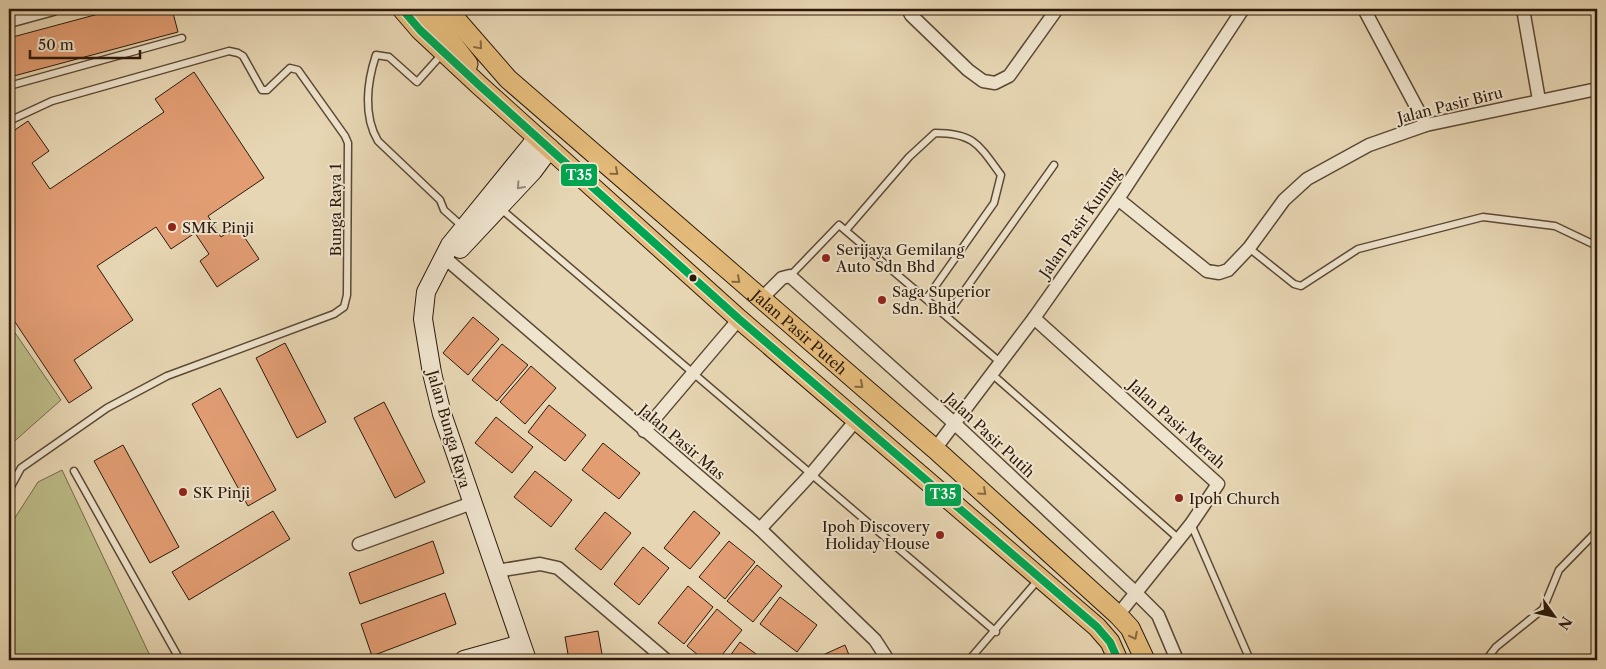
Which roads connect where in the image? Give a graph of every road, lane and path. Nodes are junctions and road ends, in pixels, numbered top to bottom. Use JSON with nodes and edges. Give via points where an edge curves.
{"nodes":[{"id":1,"x":53,"y":9,"type":"edge"},
{"id":2,"x":402,"y":9,"type":"edge"},
{"id":3,"x":426,"y":9,"type":"edge"},
{"id":4,"x":448,"y":9,"type":"edge"},
{"id":5,"x":908,"y":9,"type":"edge"},
{"id":6,"x":1057,"y":9,"type":"edge"},
{"id":7,"x":1243,"y":9,"type":"edge"},
{"id":8,"x":1364,"y":9,"type":"edge"},
{"id":9,"x":1523,"y":9,"type":"edge"},
{"id":10,"x":9,"y":21,"type":"edge"},
{"id":11,"x":182,"y":38,"type":"dead end"},
{"id":12,"x":444,"y":52,"type":"junction"},
{"id":13,"x":508,"y":80,"type":"junction"},
{"id":14,"x":9,"y":86,"type":"edge"},
{"id":15,"x":478,"y":86,"type":"junction"},
{"id":16,"x":1597,"y":89,"type":"edge"},
{"id":17,"x":1539,"y":100,"type":"junction"},
{"id":18,"x":9,"y":121,"type":"edge"},
{"id":19,"x":1426,"y":124,"type":"junction"},
{"id":20,"x":565,"y":129,"type":"junction"},
{"id":21,"x":545,"y":140,"type":"junction"},
{"id":22,"x":1054,"y":165,"type":"dead end"},
{"id":23,"x":1118,"y":198,"type":"junction"},
{"id":24,"x":500,"y":208,"type":"junction"},
{"id":25,"x":463,"y":227,"type":"junction"},
{"id":26,"x":846,"y":230,"type":"junction"},
{"id":27,"x":1597,"y":246,"type":"edge"},
{"id":28,"x":1249,"y":248,"type":"junction"},
{"id":29,"x":445,"y":258,"type":"junction"},
{"id":30,"x":790,"y":276,"type":"junction"},
{"id":31,"x":927,"y":298,"type":"junction"},
{"id":32,"x":760,"y":300,"type":"junction"},
{"id":33,"x":947,"y":315,"type":"junction"},
{"id":34,"x":1034,"y":318,"type":"junction"},
{"id":35,"x":739,"y":319,"type":"junction"},
{"id":36,"x":1001,"y":363,"type":"junction"},
{"id":37,"x":694,"y":372,"type":"junction"},
{"id":38,"x":993,"y":375,"type":"junction"},
{"id":39,"x":857,"y":419,"type":"junction"},
{"id":40,"x":954,"y":423,"type":"junction"},
{"id":41,"x":644,"y":431,"type":"junction"},
{"id":42,"x":935,"y":449,"type":"junction"},
{"id":43,"x":74,"y":470,"type":"dead end"},
{"id":44,"x":812,"y":473,"type":"junction"},
{"id":45,"x":9,"y":490,"type":"edge"},
{"id":46,"x":472,"y":503,"type":"junction"},
{"id":47,"x":1190,"y":524,"type":"junction"},
{"id":48,"x":760,"y":529,"type":"junction"},
{"id":49,"x":1597,"y":531,"type":"edge"},
{"id":50,"x":1179,"y":539,"type":"junction"},
{"id":51,"x":359,"y":544,"type":"dead end"},
{"id":52,"x":497,"y":571,"type":"junction"},
{"id":53,"x":1040,"y":577,"type":"junction"},
{"id":54,"x":1136,"y":593,"type":"junction"},
{"id":55,"x":1118,"y":615,"type":"junction"},
{"id":56,"x":996,"y":632,"type":"junction"},
{"id":57,"x":521,"y":644,"type":"junction"},
{"id":58,"x":180,"y":660,"type":"edge"},
{"id":59,"x":464,"y":660,"type":"edge"},
{"id":60,"x":528,"y":660,"type":"edge"},
{"id":61,"x":666,"y":660,"type":"edge"},
{"id":62,"x":888,"y":660,"type":"edge"},
{"id":63,"x":969,"y":660,"type":"edge"},
{"id":64,"x":1118,"y":660,"type":"edge"},
{"id":65,"x":1130,"y":660,"type":"edge"},
{"id":66,"x":1145,"y":660,"type":"edge"},
{"id":67,"x":1177,"y":660,"type":"edge"},
{"id":68,"x":1250,"y":660,"type":"edge"},
{"id":69,"x":1486,"y":660,"type":"edge"}],
"edges":[{"from":1,"to":10,"type":"street"},
{"from":2,"to":12,"type":"main road","name":"Jalan Pasir Puteh"},
{"from":3,"to":15,"type":"main road","via":[[475,74]]},
{"from":4,"to":13,"type":"main road","name":"Jalan Pasir Puteh","one_way":true},
{"from":5,"to":6,"type":"street","via":[[968,70],[983,81],[995,83],[1009,76]]},
{"from":7,"to":23,"type":"street","name":"Jalan Pasir Kuning"},
{"from":8,"to":19,"type":"street"},
{"from":9,"to":17,"type":"street"},
{"from":11,"to":14,"type":"lane"},
{"from":12,"to":15,"type":"main road","name":"Jalan Pasir Puteh"},
{"from":12,"to":25,"type":"lane","via":[[417,82],[389,56],[376,55],[368,94],[371,130]]},
{"from":13,"to":20,"type":"main road","name":"Jalan Pasir Puteh"},
{"from":13,"to":21,"type":"main road","via":[[543,122]]},
{"from":15,"to":21,"type":"main road","name":"Jalan Pasir Puteh"},
{"from":16,"to":17,"type":"street","name":"Jalan Pasir Biru"},
{"from":17,"to":19,"type":"street","name":"Jalan Pasir Biru"},
{"from":18,"to":45,"type":"lane","name":"Bunga Raya 1","via":[[52,101],[229,51],[238,53],[250,66],[262,90],[267,90],[290,68],[298,70],[346,136],[348,190],[347,295],[344,307],[334,314],[167,376],[108,408],[21,468]]},
{"from":19,"to":28,"type":"street","name":"Jalan Pasir Biru","via":[[1369,145],[1307,179],[1284,200]]},
{"from":20,"to":21,"type":"main road"},
{"from":20,"to":32,"type":"main road","name":"Jalan Pasir Puteh","one_way":true},
{"from":21,"to":24,"type":"main road","name":"Jalan Bunga Raya","one_way":true,"via":[[533,171]]},
{"from":21,"to":25,"type":"main road","name":"Jalan Bunga Raya"},
{"from":21,"to":35,"type":"main road","name":"Jalan Pasir Puteh"},
{"from":22,"to":33,"type":"lane"},
{"from":23,"to":28,"type":"street","name":"Jalan Pasir Biru","via":[[1207,272],[1228,270]]},
{"from":23,"to":34,"type":"street","name":"Jalan Pasir Kuning"},
{"from":24,"to":29,"type":"main road","name":"Jalan Bunga Raya","via":[[455,254]]},
{"from":24,"to":37,"type":"lane"},
{"from":25,"to":29,"type":"main road","name":"Jalan Bunga Raya"},
{"from":26,"to":30,"type":"lane","via":[[839,225]]},
{"from":26,"to":31,"type":"lane"},
{"from":26,"to":31,"type":"lane","via":[[909,157],[935,133],[957,133],[978,144],[1001,175],[994,203]]},
{"from":27,"to":28,"type":"lane","via":[[1555,226],[1483,217],[1358,249],[1302,286],[1294,284]]},
{"from":29,"to":41,"type":"street","name":"Jalan Pasir Mas"},
{"from":29,"to":46,"type":"main road","name":"Jalan Bunga Raya","via":[[426,292],[422,319],[442,414]]},
{"from":30,"to":32,"type":"street","via":[[782,278]]},
{"from":30,"to":40,"type":"street","name":"Jalan Pasir Putih"},
{"from":31,"to":33,"type":"lane"},
{"from":32,"to":42,"type":"main road","name":"Jalan Pasir Puteh","one_way":true},
{"from":33,"to":36,"type":"lane"},
{"from":34,"to":36,"type":"street","name":"Jalan Pasir Kuning"},
{"from":34,"to":47,"type":"street","name":"Jalan Pasir Merah","via":[[1215,479],[1218,484],[1216,490]]},
{"from":35,"to":37,"type":"street"},
{"from":35,"to":39,"type":"main road","name":"Jalan Pasir Puteh"},
{"from":36,"to":38,"type":"street","name":"Jalan Pasir Kuning"},
{"from":37,"to":41,"type":"street"},
{"from":37,"to":44,"type":"lane"},
{"from":38,"to":40,"type":"street","name":"Jalan Pasir Kuning"},
{"from":38,"to":50,"type":"lane"},
{"from":39,"to":44,"type":"street"},
{"from":39,"to":53,"type":"main road","name":"Jalan Pasir Puteh"},
{"from":40,"to":42,"type":"street","name":"Jalan Pasir Kuning"},
{"from":40,"to":54,"type":"street","name":"Jalan Pasir Putih"},
{"from":41,"to":48,"type":"street","name":"Jalan Pasir Mas"},
{"from":42,"to":55,"type":"main road","name":"Jalan Pasir Puteh","one_way":true},
{"from":43,"to":58,"type":"lane"},
{"from":44,"to":48,"type":"street"},
{"from":44,"to":56,"type":"lane"},
{"from":46,"to":51,"type":"street"},
{"from":46,"to":52,"type":"main road","name":"Jalan Bunga Raya"},
{"from":47,"to":50,"type":"street","name":"Jalan Pasir Merah"},
{"from":47,"to":68,"type":"lane"},
{"from":48,"to":62,"type":"street","name":"Jalan Pasir Mas","via":[[875,640]]},
{"from":49,"to":69,"type":"lane","via":[[1559,570],[1543,609],[1496,647]]},
{"from":50,"to":54,"type":"street","name":"Jalan Pasir Merah"},
{"from":52,"to":57,"type":"main road","name":"Jalan Bunga Raya"},
{"from":52,"to":61,"type":"street","via":[[540,564],[558,568]]},
{"from":53,"to":56,"type":"lane"},
{"from":53,"to":64,"type":"main road","name":"Jalan Pasir Puteh","via":[[1104,634]]},
{"from":54,"to":55,"type":"street","name":"Jalan Pasir Merah"},
{"from":54,"to":67,"type":"street","name":"Jalan Pasir Putih","via":[[1158,615]]},
{"from":55,"to":65,"type":"main road","via":[[1115,629]]},
{"from":55,"to":66,"type":"main road","name":"Jalan Pasir Puteh","one_way":true,"via":[[1130,628]]},
{"from":56,"to":63,"type":"lane"},
{"from":57,"to":59,"type":"main road"},
{"from":57,"to":60,"type":"main road","name":"Jalan Bunga Raya"}]}
